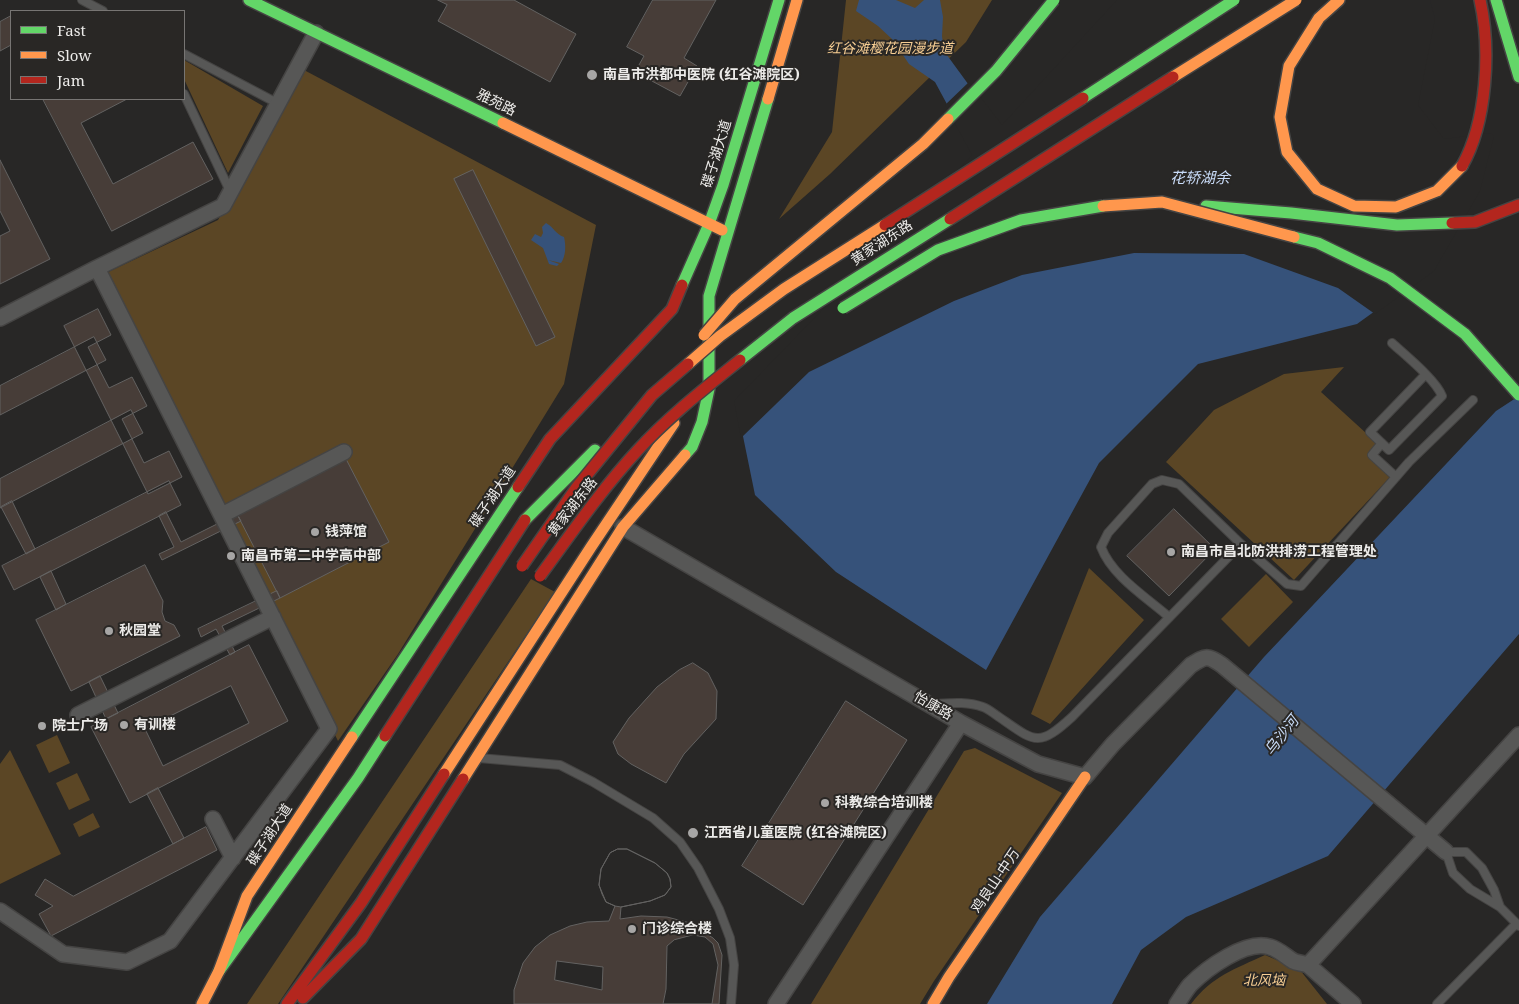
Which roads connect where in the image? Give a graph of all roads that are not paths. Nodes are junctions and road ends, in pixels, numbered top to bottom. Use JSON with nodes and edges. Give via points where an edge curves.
{"nodes":[{"id":1,"x":82,"y":0,"type":"edge"},
{"id":2,"x":249,"y":0,"type":"edge"},
{"id":3,"x":779,"y":0,"type":"edge"},
{"id":4,"x":797,"y":0,"type":"edge"},
{"id":5,"x":1054,"y":0,"type":"edge"},
{"id":6,"x":1234,"y":0,"type":"edge"},
{"id":7,"x":1296,"y":0,"type":"edge"},
{"id":8,"x":1339,"y":0,"type":"edge"},
{"id":9,"x":1480,"y":0,"type":"edge"},
{"id":10,"x":1496,"y":0,"type":"edge"},
{"id":11,"x":101,"y":10,"type":"edge"},
{"id":12,"x":316,"y":33,"type":"junction"},
{"id":13,"x":185,"y":55,"type":"edge"},
{"id":14,"x":1519,"y":77,"type":"edge"},
{"id":15,"x":185,"y":96,"type":"edge"},
{"id":16,"x":278,"y":103,"type":"junction"},
{"id":17,"x":231,"y":193,"type":"junction"},
{"id":18,"x":1162,"y":202,"type":"junction"},
{"id":19,"x":1519,"y":205,"type":"edge"},
{"id":20,"x":709,"y":224,"type":"junction"},
{"id":21,"x":729,"y":234,"type":"junction"},
{"id":22,"x":98,"y":268,"type":"junction"},
{"id":23,"x":830,"y":315,"type":"dead end"},
{"id":24,"x":0,"y":318,"type":"edge"},
{"id":25,"x":1392,"y":343,"type":"dead end"},
{"id":26,"x":764,"y":356,"type":"dead end"},
{"id":27,"x":1425,"y":375,"type":"junction"},
{"id":28,"x":652,"y":395,"type":"junction"},
{"id":29,"x":1519,"y":395,"type":"edge"},
{"id":30,"x":1473,"y":400,"type":"dead end"},
{"id":31,"x":688,"y":402,"type":"junction"},
{"id":32,"x":1382,"y":443,"type":"junction"},
{"id":33,"x":344,"y":452,"type":"dead end"},
{"id":34,"x":1396,"y":477,"type":"junction"},
{"id":35,"x":222,"y":515,"type":"junction"},
{"id":36,"x":623,"y":526,"type":"junction"},
{"id":37,"x":1241,"y":544,"type":"junction"},
{"id":38,"x":273,"y":617,"type":"junction"},
{"id":39,"x":1169,"y":617,"type":"junction"},
{"id":40,"x":929,"y":704,"type":"junction"},
{"id":41,"x":78,"y":715,"type":"dead end"},
{"id":42,"x":961,"y":723,"type":"junction"},
{"id":43,"x":1519,"y":735,"type":"edge"},
{"id":44,"x":477,"y":758,"type":"junction"},
{"id":45,"x":1085,"y":777,"type":"junction"},
{"id":46,"x":213,"y":819,"type":"dead end"},
{"id":47,"x":1428,"y":836,"type":"junction"},
{"id":48,"x":1446,"y":852,"type":"junction"},
{"id":49,"x":233,"y":858,"type":"junction"},
{"id":50,"x":1500,"y":907,"type":"junction"},
{"id":51,"x":0,"y":911,"type":"edge"},
{"id":52,"x":1518,"y":925,"type":"edge"},
{"id":53,"x":1308,"y":964,"type":"junction"},
{"id":54,"x":219,"y":971,"type":"junction"},
{"id":55,"x":202,"y":1004,"type":"edge"},
{"id":56,"x":286,"y":1004,"type":"edge"},
{"id":57,"x":299,"y":1004,"type":"edge"},
{"id":58,"x":731,"y":1004,"type":"edge"},
{"id":59,"x":776,"y":1004,"type":"edge"},
{"id":60,"x":933,"y":1004,"type":"edge"},
{"id":61,"x":1177,"y":1004,"type":"edge"},
{"id":62,"x":1353,"y":1004,"type":"edge"},
{"id":63,"x":1437,"y":1004,"type":"edge"}],
"edges":[{"from":1,"to":11,"type":"lane"},
{"from":2,"to":12,"type":"main road","name":"雅苑路"},
{"from":3,"to":20,"type":"main road","name":"碟子湖大道"},
{"from":4,"to":21,"type":"main road"},
{"from":5,"to":28,"type":"main road","bridge":true,"via":[[996,71],[923,144],[735,299]]},
{"from":6,"to":28,"type":"main road","name":"黄家湖东路","bridge":true,"via":[[784,289],[720,336]]},
{"from":7,"to":31,"type":"main road","name":"黄家湖东路","bridge":true,"via":[[793,318]]},
{"from":8,"to":9,"type":"main road","via":[[1319,18],[1289,66],[1280,117],[1286,152],[1317,189],[1354,206],[1396,207],[1437,191],[1463,165],[1481,118],[1486,68]]},
{"from":10,"to":14,"type":"main road"},
{"from":12,"to":16,"type":"street"},
{"from":12,"to":20,"type":"main road","name":"雅苑路"},
{"from":13,"to":16,"type":"lane"},
{"from":15,"to":17,"type":"lane"},
{"from":16,"to":17,"type":"street"},
{"from":17,"to":22,"type":"street","via":[[223,206]]},
{"from":18,"to":19,"type":"main road","bridge":true,"via":[[1397,225],[1475,222]]},
{"from":18,"to":23,"type":"main road","bridge":true,"via":[[1093,207],[1021,220],[938,250]]},
{"from":18,"to":29,"type":"main road","bridge":true,"via":[[1318,243],[1390,278],[1465,334]]},
{"from":20,"to":21,"type":"main road","name":"雅苑路"},
{"from":20,"to":54,"type":"main road","name":"碟子湖大道","via":[[672,309],[550,439],[247,896]]},
{"from":21,"to":36,"type":"main road","via":[[709,296],[709,389],[702,422],[692,447]]},
{"from":22,"to":24,"type":"street"},
{"from":22,"to":35,"type":"street"},
{"from":25,"to":27,"type":"lane"},
{"from":26,"to":31,"type":"main road","bridge":true},
{"from":27,"to":32,"type":"lane","via":[[1370,432]]},
{"from":27,"to":32,"type":"lane","via":[[1439,388],[1442,396],[1389,450]]},
{"from":28,"to":31,"type":"main road","name":"黄家湖东路","bridge":true,"via":[[577,486],[522,566],[540,576],[637,451]]},
{"from":28,"to":54,"type":"main road","bridge":true,"via":[[527,516],[364,769]]},
{"from":30,"to":34,"type":"lane"},
{"from":31,"to":56,"type":"main road","bridge":true,"via":[[361,903]]},
{"from":32,"to":34,"type":"lane","via":[[1372,455]]},
{"from":33,"to":35,"type":"street"},
{"from":34,"to":37,"type":"lane","via":[[1302,586],[1287,584]]},
{"from":35,"to":38,"type":"street"},
{"from":36,"to":40,"type":"street","name":"怡康路"},
{"from":36,"to":44,"type":"main road"},
{"from":37,"to":39,"type":"lane"},
{"from":37,"to":39,"type":"lane","via":[[1179,484],[1162,480],[1152,484],[1108,533],[1101,547],[1105,559],[1116,572]]},
{"from":38,"to":41,"type":"street"},
{"from":38,"to":49,"type":"street","via":[[329,729]]},
{"from":39,"to":40,"type":"lane","via":[[1053,734],[1037,739],[1024,735],[986,708],[969,702]]},
{"from":40,"to":42,"type":"street","name":"怡康路"},
{"from":42,"to":45,"type":"street","name":"怡康路","via":[[1038,764]]},
{"from":42,"to":59,"type":"street"},
{"from":43,"to":47,"type":"street"},
{"from":44,"to":57,"type":"main road","via":[[361,938]]},
{"from":44,"to":58,"type":"lane","via":[[560,765],[653,818],[680,842],[698,868],[730,938],[734,965]]},
{"from":45,"to":47,"type":"street","via":[[1191,665],[1203,657],[1211,657]]},
{"from":45,"to":60,"type":"main road","name":"鸡良山-中万"},
{"from":46,"to":49,"type":"street"},
{"from":47,"to":48,"type":"street"},
{"from":47,"to":53,"type":"street"},
{"from":48,"to":50,"type":"lane","via":[[1453,873],[1470,889]]},
{"from":48,"to":50,"type":"lane","via":[[1466,852],[1482,868]]},
{"from":49,"to":51,"type":"street","via":[[170,941],[127,962],[63,954]]},
{"from":50,"to":52,"type":"lane"},
{"from":52,"to":63,"type":"lane"},
{"from":53,"to":61,"type":"street","via":[[1293,961],[1282,951],[1268,946],[1255,946],[1214,964],[1190,986]]},
{"from":53,"to":62,"type":"street"},
{"from":54,"to":55,"type":"main road","name":"碟子湖大道"}]}
